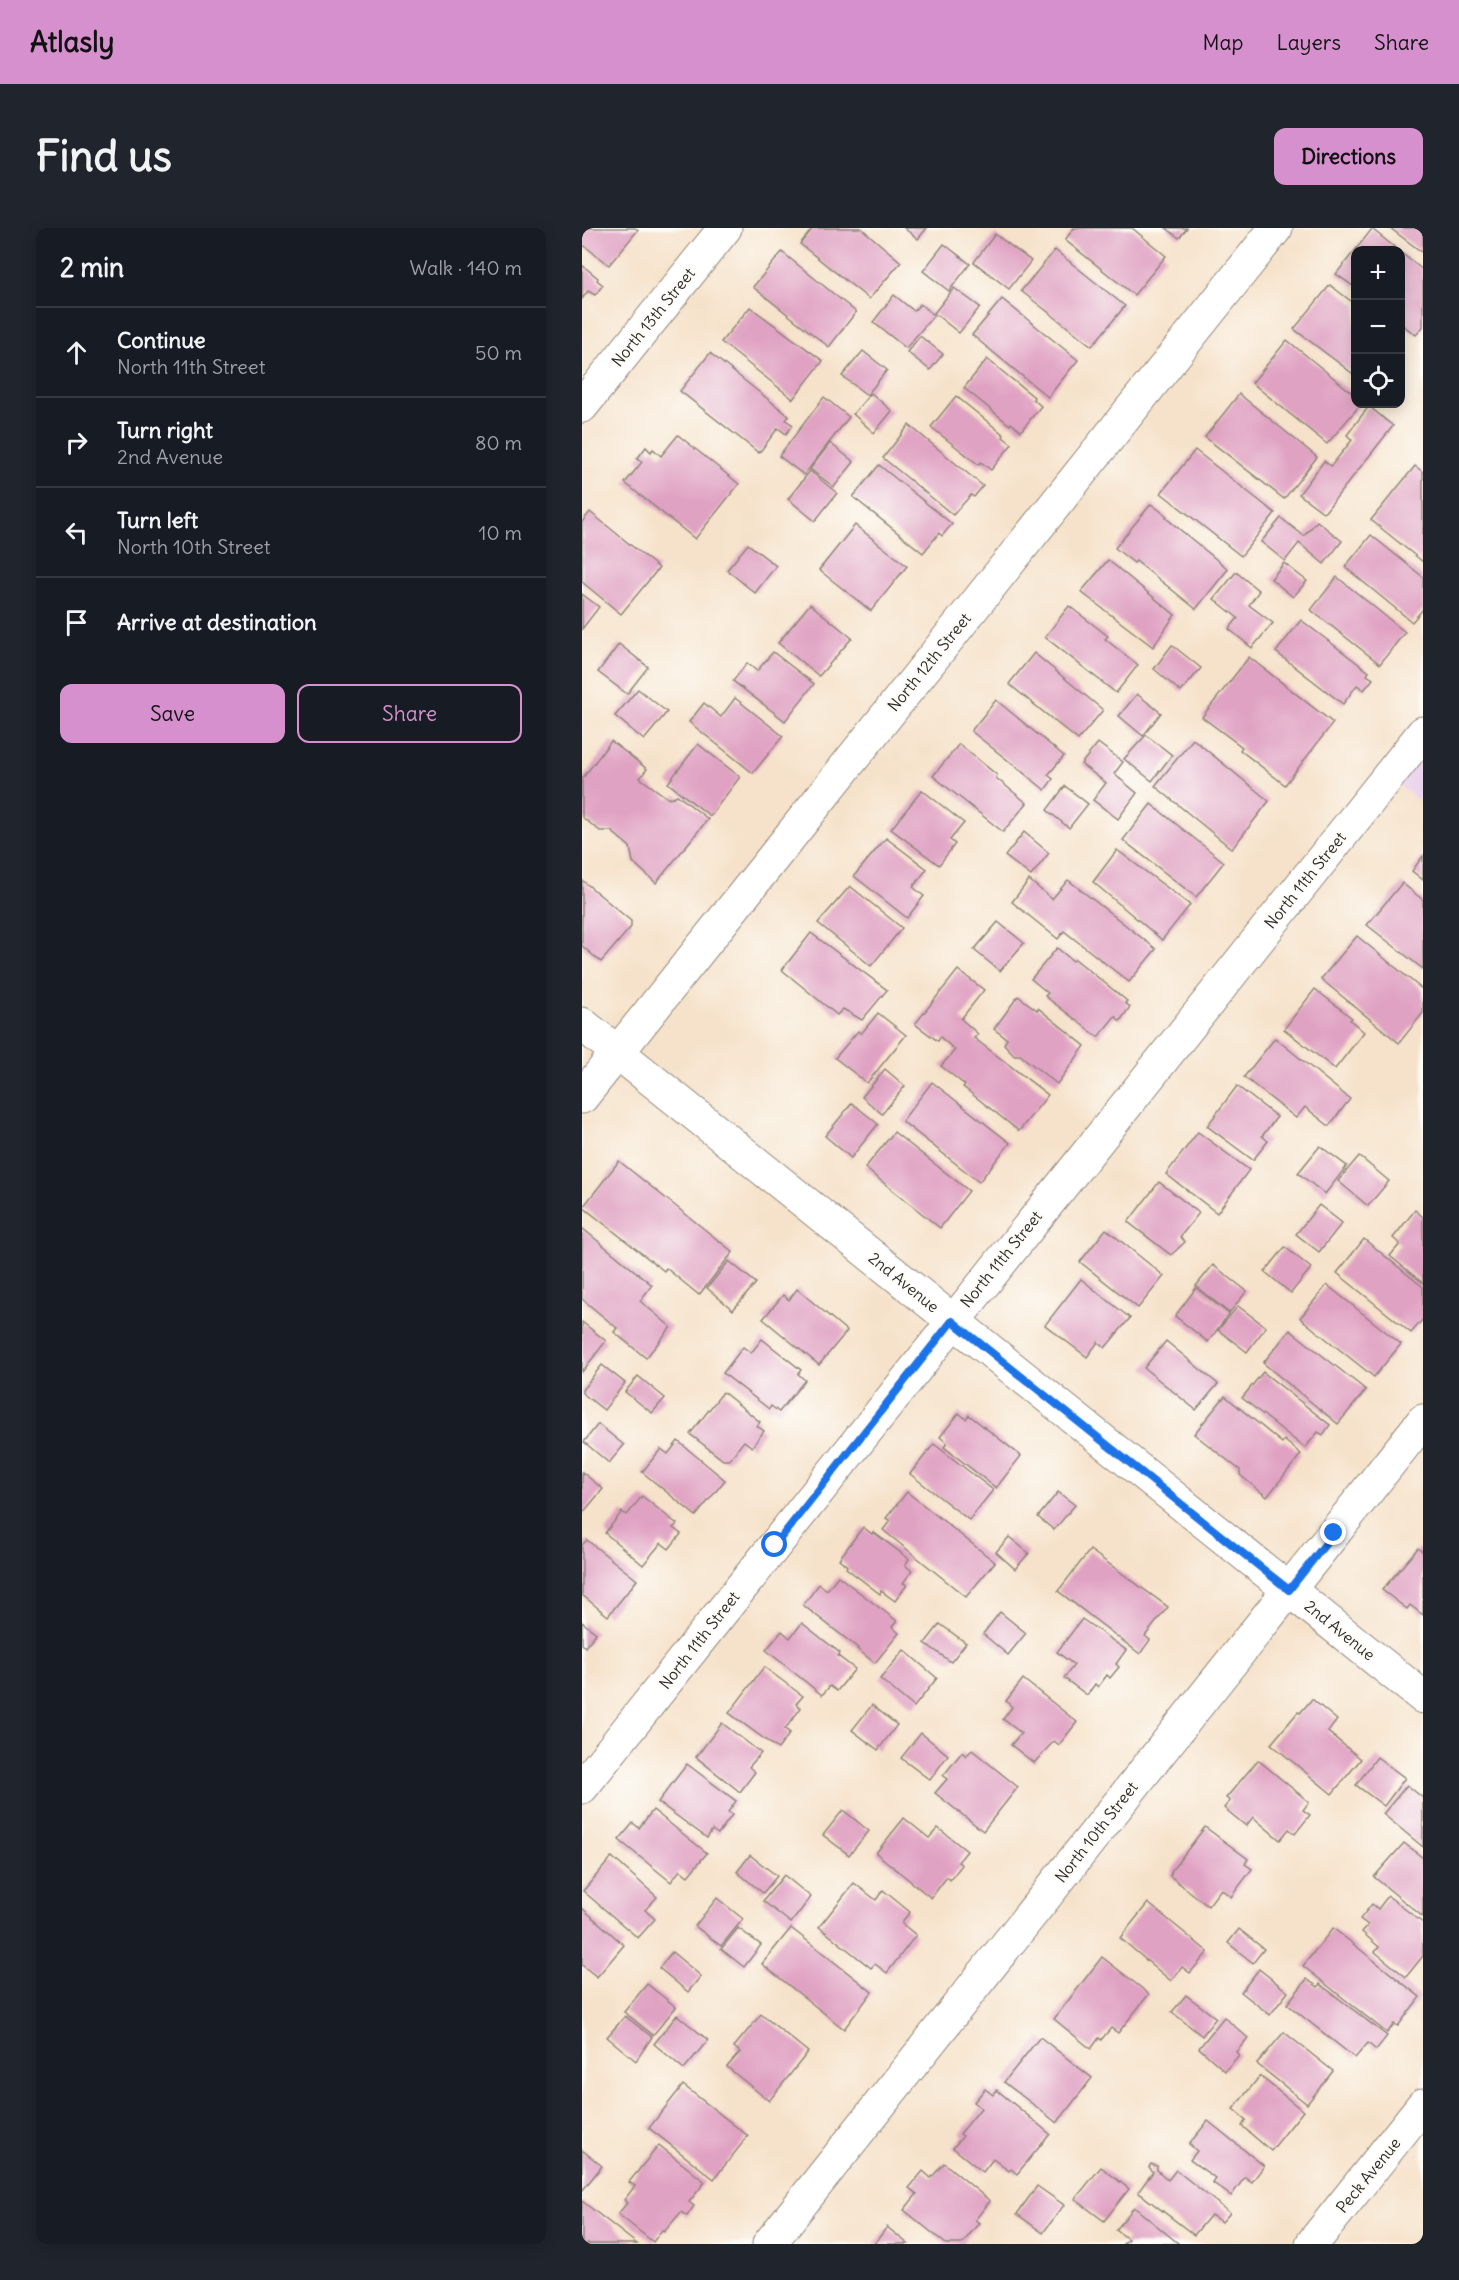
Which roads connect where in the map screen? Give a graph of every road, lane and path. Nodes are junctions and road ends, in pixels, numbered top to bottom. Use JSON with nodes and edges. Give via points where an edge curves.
{"nodes":[{"id":1,"x":725,"y":228,"type":"edge"},
{"id":2,"x":1276,"y":228,"type":"edge"},
{"id":3,"x":582,"y":406,"type":"edge"},
{"id":4,"x":1423,"y":733,"type":"edge"},
{"id":5,"x":582,"y":1024,"type":"edge"},
{"id":6,"x":618,"y":1052,"type":"junction"},
{"id":7,"x":582,"y":1097,"type":"edge"},
{"id":8,"x":952,"y":1321,"type":"junction"},
{"id":9,"x":1423,"y":1421,"type":"edge"},
{"id":10,"x":1289,"y":1590,"type":"junction"},
{"id":11,"x":1423,"y":1697,"type":"edge"},
{"id":12,"x":582,"y":1787,"type":"edge"},
{"id":13,"x":1423,"y":2105,"type":"edge"},
{"id":14,"x":769,"y":2244,"type":"edge"},
{"id":15,"x":1312,"y":2244,"type":"edge"}],
"edges":[{"from":1,"to":3,"type":"street","name":"North 13th Street"},
{"from":2,"to":6,"type":"street","name":"North 12th Street"},
{"from":4,"to":8,"type":"street","name":"North 11th Street"},
{"from":5,"to":6,"type":"street","name":"2nd Avenue"},
{"from":6,"to":7,"type":"street","name":"North 12th Street"},
{"from":6,"to":8,"type":"street","name":"2nd Avenue"},
{"from":8,"to":10,"type":"street","name":"2nd Avenue"},
{"from":8,"to":12,"type":"street","name":"North 11th Street"},
{"from":9,"to":10,"type":"street","name":"North 10th Street"},
{"from":10,"to":11,"type":"street","name":"2nd Avenue"},
{"from":10,"to":14,"type":"street","name":"North 10th Street"},
{"from":13,"to":15,"type":"street","name":"Peck Avenue"}]}
